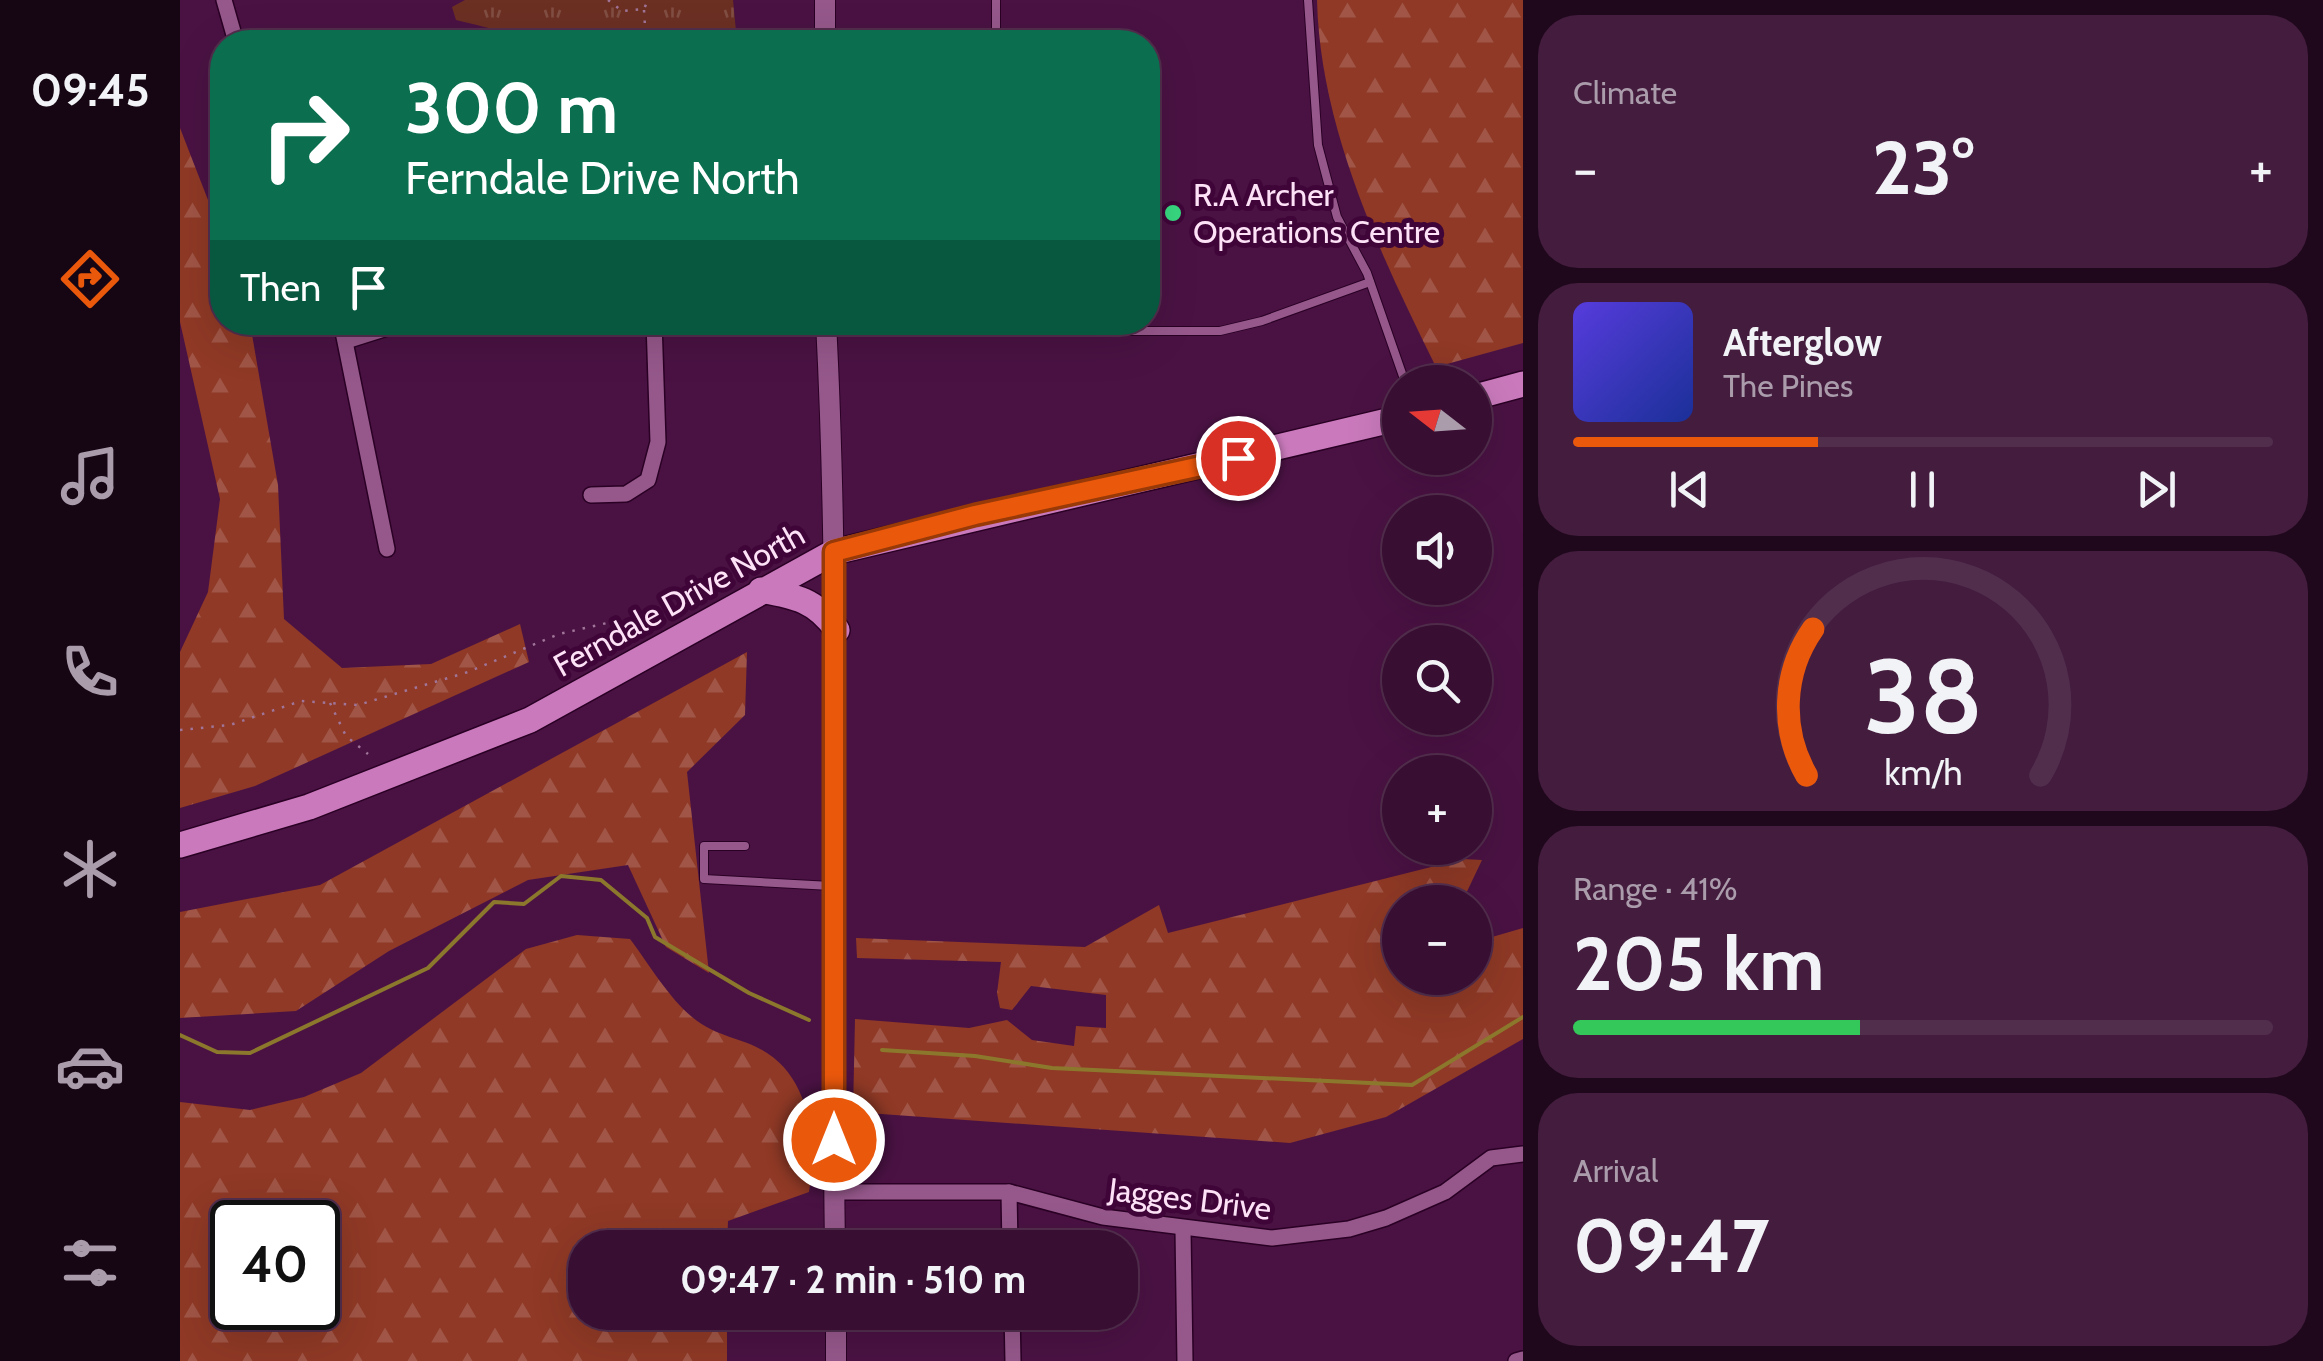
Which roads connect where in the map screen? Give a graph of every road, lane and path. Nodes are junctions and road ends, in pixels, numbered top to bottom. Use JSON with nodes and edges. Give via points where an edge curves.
{"nodes":[{"id":1,"x":224,"y":0,"type":"edge"},
{"id":2,"x":608,"y":0,"type":"edge"},
{"id":3,"x":648,"y":0,"type":"edge"},
{"id":4,"x":824,"y":0,"type":"edge"},
{"id":5,"x":996,"y":0,"type":"edge"},
{"id":6,"x":1308,"y":0,"type":"edge"},
{"id":7,"x":644,"y":9,"type":"junction"},
{"id":8,"x":233,"y":30,"type":"edge"},
{"id":9,"x":645,"y":30,"type":"edge"},
{"id":10,"x":825,"y":30,"type":"edge"},
{"id":11,"x":996,"y":30,"type":"edge"},
{"id":12,"x":1370,"y":282,"type":"junction"},
{"id":13,"x":1160,"y":331,"type":"edge"},
{"id":14,"x":344,"y":335,"type":"edge"},
{"id":15,"x":365,"y":335,"type":"edge"},
{"id":16,"x":654,"y":335,"type":"edge"},
{"id":17,"x":826,"y":335,"type":"edge"},
{"id":18,"x":346,"y":341,"type":"junction"},
{"id":19,"x":1399,"y":365,"type":"edge"},
{"id":20,"x":1523,"y":384,"type":"edge"},
{"id":21,"x":1492,"y":392,"type":"edge"},
{"id":22,"x":1382,"y":422,"type":"edge"},
{"id":23,"x":591,"y":495,"type":"dead end"},
{"id":24,"x":387,"y":550,"type":"dead end"},
{"id":25,"x":834,"y":552,"type":"junction"},
{"id":26,"x":760,"y":590,"type":"junction"},
{"id":27,"x":632,"y":630,"type":"dead end"},
{"id":28,"x":836,"y":630,"type":"junction"},
{"id":29,"x":329,"y":701,"type":"junction"},
{"id":30,"x":180,"y":730,"type":"edge"},
{"id":31,"x":368,"y":754,"type":"dead end"},
{"id":32,"x":180,"y":845,"type":"edge"},
{"id":33,"x":745,"y":846,"type":"dead end"},
{"id":34,"x":835,"y":886,"type":"junction"},
{"id":35,"x":1523,"y":1154,"type":"edge"},
{"id":36,"x":834,"y":1192,"type":"junction"},
{"id":37,"x":1009,"y":1192,"type":"junction"},
{"id":38,"x":835,"y":1230,"type":"edge"},
{"id":39,"x":1010,"y":1230,"type":"edge"},
{"id":40,"x":1183,"y":1230,"type":"junction"},
{"id":41,"x":836,"y":1330,"type":"edge"},
{"id":42,"x":1012,"y":1330,"type":"edge"},
{"id":43,"x":836,"y":1361,"type":"edge"},
{"id":44,"x":1013,"y":1361,"type":"edge"},
{"id":45,"x":1185,"y":1361,"type":"edge"}],
"edges":[{"from":1,"to":8,"type":"street"},
{"from":2,"to":7,"type":"path","via":[[622,11]]},
{"from":3,"to":7,"type":"path"},
{"from":4,"to":10,"type":"street"},
{"from":5,"to":11,"type":"lane"},
{"from":6,"to":12,"type":"lane","via":[[1318,145],[1337,216]]},
{"from":7,"to":9,"type":"path"},
{"from":12,"to":13,"type":"lane","via":[[1220,332]]},
{"from":12,"to":19,"type":"lane"},
{"from":14,"to":18,"type":"street"},
{"from":15,"to":18,"type":"street"},
{"from":16,"to":23,"type":"street","via":[[658,442],[648,480],[626,494]]},
{"from":17,"to":25,"type":"street"},
{"from":18,"to":24,"type":"street"},
{"from":20,"to":21,"type":"main road"},
{"from":22,"to":25,"type":"main road","name":"Ferndale Drive North"},
{"from":25,"to":26,"type":"main road","name":"Ferndale Drive North"},
{"from":25,"to":28,"type":"street"},
{"from":26,"to":28,"type":"main road","via":[[821,607]]},
{"from":26,"to":32,"type":"main road","name":"Ferndale Drive North","via":[[530,720],[309,806]]},
{"from":27,"to":29,"type":"path","via":[[607,624],[559,634],[468,672],[358,706]]},
{"from":28,"to":34,"type":"street"},
{"from":29,"to":30,"type":"path","via":[[301,701],[230,725]]},
{"from":29,"to":31,"type":"path","via":[[346,736]]},
{"from":33,"to":34,"type":"lane","via":[[704,846],[704,880]]},
{"from":34,"to":36,"type":"street"},
{"from":35,"to":40,"type":"street","name":"Jagges Drive","via":[[1499,1154],[1434,1198],[1349,1229],[1272,1238]]},
{"from":36,"to":37,"type":"street","name":"Jagges Drive"},
{"from":36,"to":38,"type":"street"},
{"from":37,"to":39,"type":"street"},
{"from":37,"to":40,"type":"street","name":"Jagges Drive","via":[[1103,1218]]},
{"from":40,"to":45,"type":"street"},
{"from":41,"to":43,"type":"street"},
{"from":42,"to":44,"type":"street"}]}
